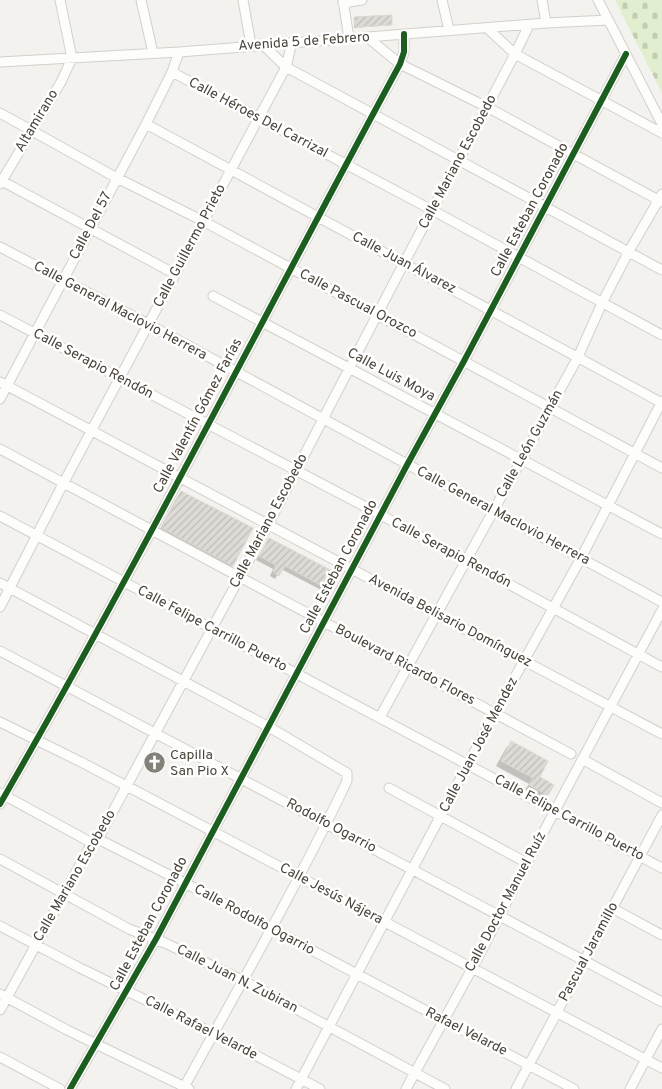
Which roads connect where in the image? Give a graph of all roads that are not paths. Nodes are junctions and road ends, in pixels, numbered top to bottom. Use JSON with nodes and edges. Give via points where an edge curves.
{"nodes":[{"id":1,"x":60,"y":0,"type":"edge"},
{"id":2,"x":142,"y":0,"type":"edge"},
{"id":3,"x":243,"y":0,"type":"edge"},
{"id":4,"x":362,"y":0,"type":"edge"},
{"id":5,"x":442,"y":0,"type":"edge"},
{"id":6,"x":542,"y":0,"type":"edge"},
{"id":7,"x":598,"y":0,"type":"edge"},
{"id":8,"x":343,"y":1,"type":"edge"},
{"id":9,"x":608,"y":20,"type":"junction"},
{"id":10,"x":546,"y":23,"type":"junction"},
{"id":11,"x":529,"y":25,"type":"junction"},
{"id":12,"x":487,"y":28,"type":"junction"},
{"id":13,"x":448,"y":30,"type":"junction"},
{"id":14,"x":404,"y":34,"type":"junction"},
{"id":15,"x":366,"y":37,"type":"junction"},
{"id":16,"x":348,"y":38,"type":"junction"},
{"id":17,"x":292,"y":42,"type":"junction"},
{"id":18,"x":262,"y":44,"type":"junction"},
{"id":19,"x":251,"y":45,"type":"junction"},
{"id":20,"x":179,"y":52,"type":"junction"},
{"id":21,"x":153,"y":53,"type":"junction"},
{"id":22,"x":515,"y":54,"type":"junction"},
{"id":23,"x":626,"y":54,"type":"junction"},
{"id":24,"x":72,"y":58,"type":"junction"},
{"id":25,"x":0,"y":62,"type":"edge"},
{"id":26,"x":400,"y":64,"type":"junction"},
{"id":27,"x":286,"y":66,"type":"junction"},
{"id":28,"x":172,"y":72,"type":"junction"},
{"id":29,"x":602,"y":101,"type":"junction"},
{"id":30,"x":487,"y":107,"type":"junction"},
{"id":31,"x":0,"y":113,"type":"edge"},
{"id":32,"x":373,"y":114,"type":"junction"},
{"id":33,"x":257,"y":118,"type":"junction"},
{"id":34,"x":146,"y":124,"type":"junction"},
{"id":35,"x":662,"y":124,"type":"edge"},
{"id":36,"x":31,"y":131,"type":"junction"},
{"id":37,"x":662,"y":132,"type":"edge"},
{"id":38,"x":573,"y":153,"type":"junction"},
{"id":39,"x":460,"y":160,"type":"junction"},
{"id":40,"x":345,"y":165,"type":"junction"},
{"id":41,"x":230,"y":169,"type":"junction"},
{"id":42,"x":117,"y":178,"type":"junction"},
{"id":43,"x":1,"y":182,"type":"edge"},
{"id":44,"x":661,"y":198,"type":"edge"},
{"id":45,"x":545,"y":206,"type":"junction"},
{"id":46,"x":432,"y":210,"type":"junction"},
{"id":47,"x":318,"y":218,"type":"junction"},
{"id":48,"x":203,"y":221,"type":"junction"},
{"id":49,"x":90,"y":228,"type":"junction"},
{"id":50,"x":0,"y":247,"type":"edge"},
{"id":51,"x":629,"y":251,"type":"junction"},
{"id":52,"x":518,"y":258,"type":"junction"},
{"id":53,"x":404,"y":263,"type":"junction"},
{"id":54,"x":290,"y":269,"type":"junction"},
{"id":55,"x":662,"y":270,"type":"edge"},
{"id":56,"x":175,"y":274,"type":"junction"},
{"id":57,"x":63,"y":280,"type":"junction"},
{"id":58,"x":214,"y":296,"type":"dead end"},
{"id":59,"x":602,"y":302,"type":"junction"},
{"id":60,"x":491,"y":310,"type":"junction"},
{"id":61,"x":0,"y":315,"type":"edge"},
{"id":62,"x":378,"y":315,"type":"junction"},
{"id":63,"x":262,"y":321,"type":"junction"},
{"id":64,"x":148,"y":324,"type":"junction"},
{"id":65,"x":34,"y":333,"type":"junction"},
{"id":66,"x":662,"y":335,"type":"edge"},
{"id":67,"x":578,"y":357,"type":"junction"},
{"id":68,"x":464,"y":361,"type":"junction"},
{"id":69,"x":350,"y":368,"type":"junction"},
{"id":70,"x":235,"y":372,"type":"junction"},
{"id":71,"x":119,"y":378,"type":"junction"},
{"id":72,"x":4,"y":384,"type":"edge"},
{"id":73,"x":0,"y":399,"type":"edge"},
{"id":74,"x":662,"y":402,"type":"edge"},
{"id":75,"x":550,"y":409,"type":"junction"},
{"id":76,"x":436,"y":413,"type":"junction"},
{"id":77,"x":322,"y":419,"type":"junction"},
{"id":78,"x":207,"y":425,"type":"junction"},
{"id":79,"x":92,"y":430,"type":"junction"},
{"id":80,"x":0,"y":449,"type":"edge"},
{"id":81,"x":634,"y":454,"type":"junction"},
{"id":82,"x":522,"y":460,"type":"junction"},
{"id":83,"x":407,"y":465,"type":"junction"},
{"id":84,"x":662,"y":468,"type":"edge"},
{"id":85,"x":296,"y":472,"type":"junction"},
{"id":86,"x":180,"y":477,"type":"junction"},
{"id":87,"x":64,"y":482,"type":"junction"},
{"id":88,"x":608,"y":506,"type":"junction"},
{"id":89,"x":494,"y":510,"type":"junction"},
{"id":90,"x":381,"y":515,"type":"junction"},
{"id":91,"x":0,"y":516,"type":"edge"},
{"id":92,"x":268,"y":525,"type":"junction"},
{"id":93,"x":152,"y":530,"type":"junction"},
{"id":94,"x":662,"y":534,"type":"edge"},
{"id":95,"x":37,"y":536,"type":"junction"},
{"id":96,"x":581,"y":558,"type":"junction"},
{"id":97,"x":465,"y":561,"type":"junction"},
{"id":98,"x":353,"y":569,"type":"junction"},
{"id":99,"x":239,"y":576,"type":"junction"},
{"id":100,"x":124,"y":581,"type":"junction"},
{"id":101,"x":0,"y":583,"type":"edge"},
{"id":102,"x":10,"y":588,"type":"junction"},
{"id":103,"x":662,"y":602,"type":"edge"},
{"id":104,"x":0,"y":607,"type":"edge"},
{"id":105,"x":554,"y":608,"type":"junction"},
{"id":106,"x":662,"y":610,"type":"edge"},
{"id":107,"x":436,"y":613,"type":"junction"},
{"id":108,"x":325,"y":622,"type":"junction"},
{"id":109,"x":211,"y":629,"type":"junction"},
{"id":110,"x":95,"y":635,"type":"junction"},
{"id":111,"x":0,"y":650,"type":"edge"},
{"id":112,"x":638,"y":653,"type":"junction"},
{"id":113,"x":524,"y":660,"type":"junction"},
{"id":114,"x":407,"y":666,"type":"junction"},
{"id":115,"x":662,"y":667,"type":"edge"},
{"id":116,"x":297,"y":674,"type":"junction"},
{"id":117,"x":183,"y":681,"type":"junction"},
{"id":118,"x":67,"y":686,"type":"junction"},
{"id":119,"x":610,"y":706,"type":"junction"},
{"id":120,"x":495,"y":713,"type":"junction"},
{"id":121,"x":380,"y":717,"type":"junction"},
{"id":122,"x":0,"y":722,"type":"edge"},
{"id":123,"x":269,"y":727,"type":"junction"},
{"id":124,"x":155,"y":733,"type":"junction"},
{"id":125,"x":662,"y":734,"type":"edge"},
{"id":126,"x":37,"y":740,"type":"junction"},
{"id":127,"x":571,"y":754,"type":"dead end"},
{"id":128,"x":582,"y":759,"type":"junction"},
{"id":129,"x":468,"y":765,"type":"junction"},
{"id":130,"x":242,"y":778,"type":"junction"},
{"id":131,"x":126,"y":785,"type":"junction"},
{"id":132,"x":389,"y":788,"type":"dead end"},
{"id":133,"x":2,"y":798,"type":"edge"},
{"id":134,"x":662,"y":803,"type":"edge"},
{"id":135,"x":555,"y":810,"type":"junction"},
{"id":136,"x":662,"y":815,"type":"edge"},
{"id":137,"x":441,"y":816,"type":"junction"},
{"id":138,"x":327,"y":824,"type":"junction"},
{"id":139,"x":213,"y":831,"type":"junction"},
{"id":140,"x":95,"y":842,"type":"junction"},
{"id":141,"x":640,"y":856,"type":"junction"},
{"id":142,"x":0,"y":859,"type":"edge"},
{"id":143,"x":527,"y":863,"type":"junction"},
{"id":144,"x":662,"y":868,"type":"edge"},
{"id":145,"x":413,"y":869,"type":"junction"},
{"id":146,"x":298,"y":877,"type":"junction"},
{"id":147,"x":185,"y":883,"type":"junction"},
{"id":148,"x":63,"y":894,"type":"junction"},
{"id":149,"x":612,"y":908,"type":"junction"},
{"id":150,"x":500,"y":917,"type":"junction"},
{"id":151,"x":385,"y":923,"type":"junction"},
{"id":152,"x":0,"y":926,"type":"edge"},
{"id":153,"x":271,"y":929,"type":"junction"},
{"id":154,"x":662,"y":935,"type":"edge"},
{"id":155,"x":156,"y":939,"type":"junction"},
{"id":156,"x":35,"y":945,"type":"junction"},
{"id":157,"x":584,"y":962,"type":"junction"},
{"id":158,"x":473,"y":967,"type":"junction"},
{"id":159,"x":357,"y":975,"type":"junction"},
{"id":160,"x":244,"y":981,"type":"junction"},
{"id":161,"x":127,"y":991,"type":"junction"},
{"id":162,"x":4,"y":996,"type":"edge"},
{"id":163,"x":662,"y":1002,"type":"edge"},
{"id":164,"x":0,"y":1010,"type":"edge"},
{"id":165,"x":557,"y":1012,"type":"junction"},
{"id":166,"x":444,"y":1021,"type":"junction"},
{"id":167,"x":330,"y":1026,"type":"junction"},
{"id":168,"x":662,"y":1029,"type":"edge"},
{"id":169,"x":215,"y":1034,"type":"junction"},
{"id":170,"x":96,"y":1043,"type":"junction"},
{"id":171,"x":0,"y":1057,"type":"edge"},
{"id":172,"x":646,"y":1059,"type":"junction"},
{"id":173,"x":529,"y":1065,"type":"junction"},
{"id":174,"x":662,"y":1068,"type":"edge"},
{"id":175,"x":415,"y":1073,"type":"junction"},
{"id":176,"x":301,"y":1079,"type":"junction"},
{"id":177,"x":186,"y":1088,"type":"edge"},
{"id":178,"x":60,"y":1089,"type":"edge"},
{"id":179,"x":70,"y":1089,"type":"edge"},
{"id":180,"x":296,"y":1089,"type":"edge"},
{"id":181,"x":320,"y":1089,"type":"edge"},
{"id":182,"x":406,"y":1089,"type":"edge"},
{"id":183,"x":445,"y":1089,"type":"edge"},
{"id":184,"x":516,"y":1089,"type":"edge"},
{"id":185,"x":574,"y":1089,"type":"edge"},
{"id":186,"x":630,"y":1089,"type":"edge"}],
"edges":[{"from":1,"to":24,"type":"street"},
{"from":2,"to":21,"type":"street"},
{"from":3,"to":19,"type":"street"},
{"from":4,"to":8,"type":"street"},
{"from":5,"to":13,"type":"street"},
{"from":6,"to":10,"type":"street"},
{"from":7,"to":9,"type":"street"},
{"from":8,"to":16,"type":"street"},
{"from":9,"to":10,"type":"street","name":"Avenida 5 de Febrero"},
{"from":9,"to":23,"type":"street"},
{"from":10,"to":11,"type":"street","name":"Avenida 5 de Febrero"},
{"from":11,"to":12,"type":"street","name":"Avenida 5 de Febrero"},
{"from":11,"to":22,"type":"street","name":"Calle Mariano Escobedo"},
{"from":12,"to":13,"type":"street","name":"Avenida 5 de Febrero"},
{"from":12,"to":22,"type":"street"},
{"from":13,"to":14,"type":"street","name":"Avenida 5 de Febrero"},
{"from":14,"to":15,"type":"street","name":"Avenida 5 de Febrero"},
{"from":14,"to":26,"type":"street","name":"Calle Valentín Gómez Farías"},
{"from":15,"to":16,"type":"street","name":"Avenida 5 de Febrero"},
{"from":15,"to":26,"type":"street"},
{"from":16,"to":17,"type":"street","name":"Avenida 5 de Febrero"},
{"from":17,"to":18,"type":"street","name":"Avenida 5 de Febrero"},
{"from":17,"to":27,"type":"street","name":"Calle Guillermo Prieto"},
{"from":18,"to":19,"type":"street","name":"Avenida 5 de Febrero"},
{"from":18,"to":27,"type":"street"},
{"from":19,"to":20,"type":"street","name":"Avenida 5 de Febrero"},
{"from":20,"to":21,"type":"street","name":"Avenida 5 de Febrero"},
{"from":20,"to":28,"type":"street","name":"Calle Del 57"},
{"from":21,"to":24,"type":"street","name":"Avenida 5 de Febrero"},
{"from":22,"to":29,"type":"street"},
{"from":22,"to":30,"type":"street","name":"Calle Mariano Escobedo"},
{"from":23,"to":29,"type":"street","name":"Calle Esteban Coronado"},
{"from":23,"to":35,"type":"street"},
{"from":24,"to":25,"type":"street","name":"Avenida 5 de Febrero"},
{"from":24,"to":36,"type":"street","name":"Altamirano"},
{"from":26,"to":30,"type":"street"},
{"from":26,"to":32,"type":"street","name":"Calle Valentín Gómez Farías"},
{"from":27,"to":32,"type":"street"},
{"from":27,"to":33,"type":"street","name":"Calle Guillermo Prieto"},
{"from":28,"to":33,"type":"street","name":"Calle Héroes Del Carrizal"},
{"from":28,"to":34,"type":"street","name":"Calle Del 57"},
{"from":29,"to":37,"type":"street"},
{"from":29,"to":38,"type":"street","name":"Calle Esteban Coronado"},
{"from":30,"to":38,"type":"street"},
{"from":30,"to":39,"type":"street","name":"Calle Mariano Escobedo"},
{"from":31,"to":36,"type":"street","name":"Calle Pascual Orozco"},
{"from":32,"to":39,"type":"street"},
{"from":32,"to":40,"type":"street","name":"Calle Valentín Gómez Farías"},
{"from":33,"to":40,"type":"street","name":"Calle Héroes Del Carrizal"},
{"from":33,"to":41,"type":"street","name":"Calle Guillermo Prieto"},
{"from":34,"to":41,"type":"street","name":"Calle Juan Álvarez"},
{"from":34,"to":42,"type":"street","name":"Calle Del 57"},
{"from":36,"to":42,"type":"street","name":"Calle Pascual Orozco"},
{"from":36,"to":43,"type":"street","name":"Altamirano"},
{"from":38,"to":44,"type":"street"},
{"from":38,"to":45,"type":"street","name":"Calle Esteban Coronado"},
{"from":39,"to":45,"type":"street"},
{"from":39,"to":46,"type":"street","name":"Calle Mariano Escobedo"},
{"from":40,"to":46,"type":"street","name":"Calle Héroes Del Carrizal"},
{"from":40,"to":47,"type":"street","name":"Calle Valentín Gómez Farías"},
{"from":41,"to":47,"type":"street","name":"Calle Juan Álvarez"},
{"from":41,"to":48,"type":"street","name":"Calle Guillermo Prieto"},
{"from":42,"to":48,"type":"street","name":"Calle Pascual Orozco"},
{"from":42,"to":49,"type":"street","name":"Calle Del 57"},
{"from":43,"to":49,"type":"street"},
{"from":44,"to":51,"type":"street","name":"Calle León Guzmán"},
{"from":45,"to":51,"type":"street"},
{"from":45,"to":52,"type":"street","name":"Calle Esteban Coronado"},
{"from":46,"to":52,"type":"street","name":"Calle Héroes Del Carrizal"},
{"from":46,"to":53,"type":"street","name":"Calle Mariano Escobedo"},
{"from":47,"to":53,"type":"street","name":"Calle Juan Álvarez"},
{"from":47,"to":54,"type":"street","name":"Calle Valentín Gómez Farías"},
{"from":48,"to":54,"type":"street","name":"Calle Pascual Orozco"},
{"from":48,"to":56,"type":"street","name":"Calle Guillermo Prieto"},
{"from":49,"to":56,"type":"street"},
{"from":49,"to":57,"type":"street","name":"Calle Del 57"},
{"from":50,"to":57,"type":"street","name":"Calle General Maclovio Herrera"},
{"from":51,"to":55,"type":"street"},
{"from":51,"to":59,"type":"street","name":"Calle León Guzmán"},
{"from":52,"to":59,"type":"street","name":"Calle Héroes Del Carrizal"},
{"from":52,"to":60,"type":"street","name":"Calle Esteban Coronado"},
{"from":53,"to":60,"type":"street","name":"Calle Juan Álvarez"},
{"from":53,"to":62,"type":"street","name":"Calle Mariano Escobedo"},
{"from":54,"to":62,"type":"street","name":"Calle Pascual Orozco"},
{"from":54,"to":63,"type":"street","name":"Calle Valentín Gómez Farías"},
{"from":56,"to":64,"type":"street","name":"Calle Guillermo Prieto"},
{"from":57,"to":64,"type":"street","name":"Calle General Maclovio Herrera"},
{"from":57,"to":65,"type":"street","name":"Calle Del 57"},
{"from":58,"to":63,"type":"street","name":"Calle Luis Moya"},
{"from":59,"to":66,"type":"street","name":"Calle Héroes Del Carrizal"},
{"from":59,"to":67,"type":"street","name":"Calle León Guzmán"},
{"from":60,"to":67,"type":"street","name":"Calle Juan Álvarez"},
{"from":60,"to":68,"type":"street","name":"Calle Esteban Coronado"},
{"from":61,"to":65,"type":"street","name":"Calle Serapio Rendón"},
{"from":62,"to":68,"type":"street","name":"Calle Pascual Orozco"},
{"from":62,"to":69,"type":"street","name":"Calle Mariano Escobedo"},
{"from":63,"to":69,"type":"street","name":"Calle Luis Moya"},
{"from":63,"to":70,"type":"street","name":"Calle Valentín Gómez Farías"},
{"from":64,"to":70,"type":"street","name":"Calle General Maclovio Herrera"},
{"from":64,"to":71,"type":"street","name":"Calle Guillermo Prieto"},
{"from":65,"to":71,"type":"street","name":"Calle Serapio Rendón"},
{"from":65,"to":72,"type":"street","name":"Calle Del 57"},
{"from":67,"to":74,"type":"street","name":"Calle Juan Álvarez"},
{"from":67,"to":75,"type":"street","name":"Calle León Guzmán"},
{"from":68,"to":75,"type":"street","name":"Calle Pascual Orozco"},
{"from":68,"to":76,"type":"street","name":"Calle Esteban Coronado"},
{"from":69,"to":76,"type":"street","name":"Calle Luis Moya"},
{"from":69,"to":77,"type":"street","name":"Calle Mariano Escobedo"},
{"from":70,"to":77,"type":"street","name":"Calle General Maclovio Herrera"},
{"from":70,"to":78,"type":"street","name":"Calle Valentín Gómez Farías"},
{"from":71,"to":78,"type":"street","name":"Calle Serapio Rendón"},
{"from":71,"to":79,"type":"street","name":"Calle Guillermo Prieto"},
{"from":72,"to":73,"type":"street","name":"Calle Del 57"},
{"from":72,"to":79,"type":"street","name":"Avenida Belisario Domínguez"},
{"from":74,"to":81,"type":"street","name":"Calle Juan José Mendez"},
{"from":75,"to":81,"type":"street","name":"Calle Pascual Orozco"},
{"from":75,"to":82,"type":"street","name":"Calle León Guzmán"},
{"from":76,"to":82,"type":"street","name":"Calle Luis Moya"},
{"from":76,"to":83,"type":"street","name":"Calle Esteban Coronado"},
{"from":77,"to":83,"type":"street","name":"Calle General Maclovio Herrera"},
{"from":77,"to":85,"type":"street","name":"Calle Mariano Escobedo"},
{"from":78,"to":85,"type":"street","name":"Calle Serapio Rendón"},
{"from":78,"to":86,"type":"street","name":"Calle Valentín Gómez Farías"},
{"from":79,"to":86,"type":"street","name":"Avenida Belisario Domínguez"},
{"from":79,"to":87,"type":"street","name":"Calle Guillermo Prieto"},
{"from":80,"to":87,"type":"street","name":"Boulevard Ricardo Flores"},
{"from":81,"to":84,"type":"street","name":"Calle Pascual Orozco"},
{"from":81,"to":88,"type":"street","name":"Calle Juan José Mendez"},
{"from":82,"to":88,"type":"street","name":"Calle Luis Moya"},
{"from":82,"to":89,"type":"street","name":"Calle León Guzmán"},
{"from":83,"to":89,"type":"street","name":"Calle General Maclovio Herrera"},
{"from":83,"to":90,"type":"street","name":"Calle Esteban Coronado"},
{"from":85,"to":90,"type":"street","name":"Calle Serapio Rendón"},
{"from":85,"to":92,"type":"street","name":"Calle Mariano Escobedo"},
{"from":86,"to":92,"type":"street","name":"Avenida Belisario Domínguez"},
{"from":86,"to":93,"type":"street","name":"Calle Valentín Gómez Farías"},
{"from":87,"to":93,"type":"street","name":"Boulevard Ricardo Flores"},
{"from":87,"to":95,"type":"street","name":"Calle Guillermo Prieto"},
{"from":88,"to":94,"type":"street","name":"Calle Luis Moya"},
{"from":88,"to":96,"type":"street","name":"Calle Juan José Mendez"},
{"from":89,"to":96,"type":"street","name":"Calle General Maclovio Herrera"},
{"from":89,"to":97,"type":"street","name":"Calle León Guzmán"},
{"from":90,"to":97,"type":"street","name":"Calle Serapio Rendón"},
{"from":90,"to":98,"type":"street","name":"Calle Esteban Coronado"},
{"from":91,"to":95,"type":"street","name":"Calle Felipe Carrillo Puerto"},
{"from":92,"to":98,"type":"street","name":"Avenida Belisario Domínguez"},
{"from":92,"to":99,"type":"street","name":"Calle Mariano Escobedo"},
{"from":93,"to":99,"type":"street","name":"Boulevard Ricardo Flores"},
{"from":93,"to":100,"type":"street","name":"Calle Valentín Gómez Farías"},
{"from":95,"to":100,"type":"street","name":"Calle Felipe Carrillo Puerto"},
{"from":95,"to":102,"type":"street","name":"Calle Guillermo Prieto"},
{"from":96,"to":103,"type":"street","name":"Calle General Maclovio Herrera"},
{"from":96,"to":105,"type":"street","name":"Calle Juan José Mendez"},
{"from":97,"to":105,"type":"street","name":"Calle Serapio Rendón"},
{"from":97,"to":107,"type":"street","name":"Calle León Guzmán"},
{"from":98,"to":107,"type":"street","name":"Avenida Belisario Domínguez"},
{"from":98,"to":108,"type":"street","name":"Calle Esteban Coronado"},
{"from":99,"to":108,"type":"street","name":"Boulevard Ricardo Flores"},
{"from":99,"to":109,"type":"street","name":"Calle Mariano Escobedo"},
{"from":100,"to":109,"type":"street","name":"Calle Felipe Carrillo Puerto"},
{"from":100,"to":110,"type":"street","name":"Calle Valentín Gómez Farías"},
{"from":101,"to":102,"type":"street"},
{"from":102,"to":104,"type":"street","name":"Calle Guillermo Prieto"},
{"from":102,"to":110,"type":"street"},
{"from":105,"to":112,"type":"street","name":"Calle Serapio Rendón"},
{"from":105,"to":113,"type":"street","name":"Calle Juan José Mendez"},
{"from":106,"to":112,"type":"street","name":"Calle Doctor Manuel Ruíz"},
{"from":107,"to":113,"type":"street","name":"Avenida Belisario Domínguez"},
{"from":107,"to":114,"type":"street","name":"Calle León Guzmán"},
{"from":108,"to":114,"type":"street","name":"Boulevard Ricardo Flores"},
{"from":108,"to":116,"type":"street","name":"Calle Esteban Coronado"},
{"from":109,"to":116,"type":"street","name":"Calle Felipe Carrillo Puerto"},
{"from":109,"to":117,"type":"street","name":"Calle Mariano Escobedo"},
{"from":110,"to":117,"type":"street"},
{"from":110,"to":118,"type":"street","name":"Calle Valentín Gómez Farías"},
{"from":111,"to":118,"type":"street","name":"Rodolfo Ogarrio"},
{"from":112,"to":115,"type":"street","name":"Calle Serapio Rendón"},
{"from":112,"to":119,"type":"street","name":"Calle Doctor Manuel Ruíz"},
{"from":113,"to":119,"type":"street","name":"Avenida Belisario Domínguez"},
{"from":113,"to":120,"type":"street","name":"Calle Juan José Mendez"},
{"from":114,"to":120,"type":"street","name":"Boulevard Ricardo Flores"},
{"from":114,"to":121,"type":"street","name":"Calle León Guzmán"},
{"from":116,"to":121,"type":"street","name":"Calle Felipe Carrillo Puerto"},
{"from":116,"to":123,"type":"street","name":"Calle Esteban Coronado"},
{"from":117,"to":123,"type":"street"},
{"from":117,"to":124,"type":"street","name":"Calle Mariano Escobedo"},
{"from":118,"to":124,"type":"street","name":"Rodolfo Ogarrio"},
{"from":118,"to":126,"type":"street","name":"Calle Valentín Gómez Farías"},
{"from":119,"to":125,"type":"street","name":"Avenida Belisario Domínguez"},
{"from":119,"to":128,"type":"street","name":"Calle Doctor Manuel Ruíz"},
{"from":120,"to":127,"type":"street","name":"Boulevard Ricardo Flores"},
{"from":120,"to":129,"type":"street","name":"Calle Juan José Mendez"},
{"from":121,"to":129,"type":"street","name":"Calle Felipe Carrillo Puerto"},
{"from":122,"to":126,"type":"street","name":"Calle Jesús Nájera"},
{"from":123,"to":130,"type":"street","name":"Calle Esteban Coronado"},
{"from":123,"to":138,"type":"street","via":[[348,775]]},
{"from":124,"to":130,"type":"street","name":"Rodolfo Ogarrio"},
{"from":124,"to":131,"type":"street","name":"Calle Mariano Escobedo"},
{"from":126,"to":131,"type":"street","name":"Calle Jesús Nájera"},
{"from":126,"to":133,"type":"street","name":"Calle Valentín Gómez Farías"},
{"from":128,"to":134,"type":"street"},
{"from":128,"to":135,"type":"street","name":"Calle Doctor Manuel Ruíz"},
{"from":129,"to":135,"type":"street","name":"Calle Felipe Carrillo Puerto"},
{"from":129,"to":137,"type":"street","name":"Calle Juan José Mendez"},
{"from":130,"to":138,"type":"street","name":"Rodolfo Ogarrio"},
{"from":130,"to":139,"type":"street","name":"Calle Esteban Coronado"},
{"from":131,"to":139,"type":"street","name":"Calle Jesús Nájera"},
{"from":131,"to":140,"type":"street","name":"Calle Mariano Escobedo"},
{"from":132,"to":137,"type":"street"},
{"from":133,"to":140,"type":"street","name":"Calle Rodolfo Ogarrio"},
{"from":135,"to":141,"type":"street","name":"Calle Felipe Carrillo Puerto"},
{"from":135,"to":143,"type":"street","name":"Calle Doctor Manuel Ruíz"},
{"from":136,"to":141,"type":"street","name":"Pascual Jaramillo"},
{"from":137,"to":143,"type":"street"},
{"from":137,"to":145,"type":"street","name":"Calle Juan José Mendez"},
{"from":138,"to":145,"type":"street","name":"Rodolfo Ogarrio"},
{"from":138,"to":146,"type":"street"},
{"from":139,"to":146,"type":"street","name":"Calle Jesús Nájera"},
{"from":139,"to":147,"type":"street","name":"Calle Esteban Coronado"},
{"from":140,"to":147,"type":"street","name":"Calle Rodolfo Ogarrio"},
{"from":140,"to":148,"type":"street","name":"Calle Mariano Escobedo"},
{"from":141,"to":144,"type":"street","name":"Calle Felipe Carrillo Puerto"},
{"from":141,"to":149,"type":"street","name":"Pascual Jaramillo"},
{"from":142,"to":148,"type":"street","name":"Calle Juan N. Zubiran"},
{"from":143,"to":150,"type":"street","name":"Calle Doctor Manuel Ruíz"},
{"from":145,"to":150,"type":"street","name":"Rodolfo Ogarrio"},
{"from":145,"to":151,"type":"street","name":"Calle Juan José Mendez"},
{"from":146,"to":151,"type":"street","name":"Calle Jesús Nájera"},
{"from":146,"to":153,"type":"street"},
{"from":147,"to":153,"type":"street","name":"Calle Rodolfo Ogarrio"},
{"from":147,"to":155,"type":"street","name":"Calle Esteban Coronado"},
{"from":148,"to":155,"type":"street","name":"Calle Juan N. Zubiran","via":[[129,929]]},
{"from":148,"to":156,"type":"street","name":"Calle Mariano Escobedo"},
{"from":149,"to":154,"type":"street"},
{"from":149,"to":157,"type":"street","name":"Pascual Jaramillo"},
{"from":150,"to":157,"type":"street","name":"Rodolfo Ogarrio"},
{"from":150,"to":158,"type":"street","name":"Calle Doctor Manuel Ruíz"},
{"from":151,"to":158,"type":"street","name":"Calle Jesús Nájera"},
{"from":151,"to":159,"type":"street","name":"Calle Juan José Mendez"},
{"from":152,"to":156,"type":"street","name":"Calle Rafael Velarde"},
{"from":153,"to":159,"type":"street","name":"Calle Rodolfo Ogarrio"},
{"from":153,"to":160,"type":"street"},
{"from":155,"to":160,"type":"street","name":"Calle Juan N. Zubiran"},
{"from":155,"to":161,"type":"street","name":"Calle Esteban Coronado"},
{"from":156,"to":161,"type":"street","name":"Calle Rafael Velarde"},
{"from":156,"to":162,"type":"street","name":"Calle Mariano Escobedo"},
{"from":157,"to":163,"type":"street","name":"Rodolfo Ogarrio"},
{"from":157,"to":165,"type":"street","name":"Pascual Jaramillo"},
{"from":158,"to":165,"type":"street","name":"Calle Jesús Nájera"},
{"from":158,"to":166,"type":"street","name":"Calle Doctor Manuel Ruíz"},
{"from":159,"to":166,"type":"street","name":"Rafael Velarde"},
{"from":159,"to":167,"type":"street","name":"Calle Juan José Mendez"},
{"from":160,"to":167,"type":"street","name":"Calle Juan N. Zubiran"},
{"from":160,"to":169,"type":"street"},
{"from":161,"to":169,"type":"street","name":"Calle Rafael Velarde"},
{"from":161,"to":170,"type":"street","name":"Calle Esteban Coronado"},
{"from":162,"to":164,"type":"street","name":"Calle Mariano Escobedo"},
{"from":162,"to":170,"type":"street"},
{"from":165,"to":172,"type":"street","name":"Calle Jesús Nájera"},
{"from":165,"to":173,"type":"street","name":"Pascual Jaramillo"},
{"from":166,"to":173,"type":"street","name":"Rafael Velarde"},
{"from":166,"to":175,"type":"street","name":"Calle Doctor Manuel Ruíz"},
{"from":167,"to":175,"type":"street","name":"Calle Juan N. Zubiran"},
{"from":167,"to":176,"type":"street","name":"Calle Juan José Mendez"},
{"from":168,"to":172,"type":"street"},
{"from":169,"to":176,"type":"street","name":"Calle Rafael Velarde"},
{"from":169,"to":177,"type":"street"},
{"from":170,"to":177,"type":"street"},
{"from":170,"to":179,"type":"street","name":"Calle Esteban Coronado"},
{"from":171,"to":178,"type":"street"},
{"from":172,"to":174,"type":"street","name":"Calle Jesús Nájera"},
{"from":172,"to":186,"type":"street"},
{"from":173,"to":184,"type":"street","name":"Pascual Jaramillo"},
{"from":173,"to":185,"type":"street","name":"Rafael Velarde"},
{"from":175,"to":182,"type":"street","name":"Calle Doctor Manuel Ruíz"},
{"from":175,"to":183,"type":"street","name":"Calle Juan N. Zubiran"},
{"from":176,"to":180,"type":"street","name":"Calle Juan José Mendez"},
{"from":176,"to":181,"type":"street","name":"Calle Rafael Velarde"}]}
